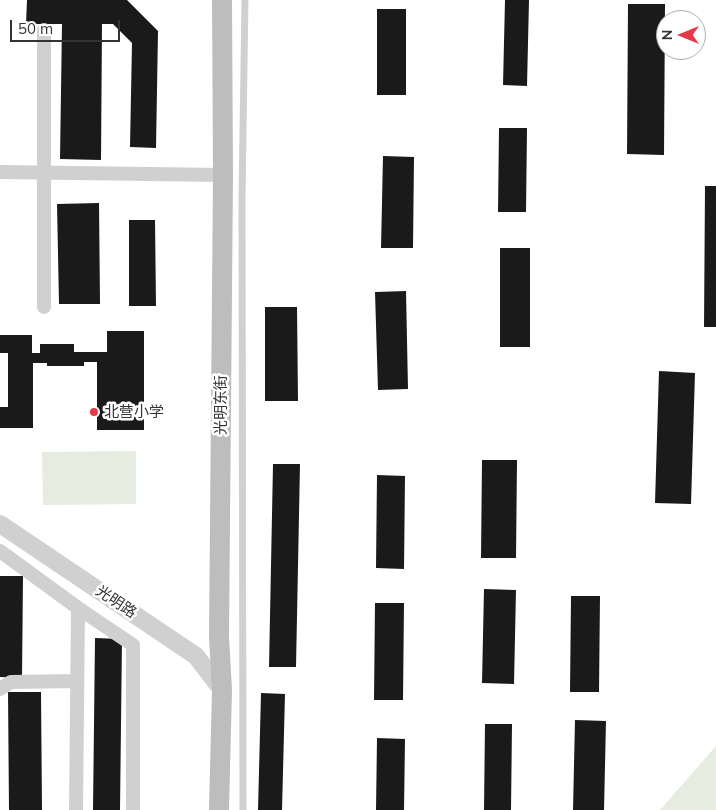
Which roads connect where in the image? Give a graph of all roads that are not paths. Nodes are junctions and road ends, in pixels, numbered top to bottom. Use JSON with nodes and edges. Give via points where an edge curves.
{"nodes":[{"id":1,"x":222,"y":0,"type":"edge"},
{"id":2,"x":245,"y":0,"type":"edge"},
{"id":3,"x":44,"y":30,"type":"dead end"},
{"id":4,"x":0,"y":172,"type":"edge"},
{"id":5,"x":44,"y":172,"type":"junction"},
{"id":6,"x":222,"y":175,"type":"junction"},
{"id":7,"x":44,"y":307,"type":"dead end"},
{"id":8,"x":0,"y":524,"type":"edge"},
{"id":9,"x":0,"y":551,"type":"edge"},
{"id":10,"x":78,"y":608,"type":"junction"},
{"id":11,"x":219,"y":637,"type":"junction"},
{"id":12,"x":196,"y":656,"type":"junction"},
{"id":13,"x":77,"y":681,"type":"junction"},
{"id":14,"x":0,"y":689,"type":"edge"},
{"id":15,"x":222,"y":690,"type":"junction"},
{"id":16,"x":76,"y":810,"type":"edge"},
{"id":17,"x":132,"y":810,"type":"edge"},
{"id":18,"x":219,"y":810,"type":"edge"},
{"id":19,"x":243,"y":810,"type":"edge"}],
"edges":[{"from":1,"to":6,"type":"main road","name":"光明东街"},
{"from":2,"to":19,"type":"lane","via":[[242,198]]},
{"from":3,"to":5,"type":"street"},
{"from":4,"to":5,"type":"street"},
{"from":5,"to":6,"type":"street"},
{"from":5,"to":7,"type":"street"},
{"from":6,"to":11,"type":"main road","name":"光明东街"},
{"from":8,"to":12,"type":"street","name":"光明路"},
{"from":9,"to":10,"type":"street"},
{"from":10,"to":13,"type":"street"},
{"from":10,"to":17,"type":"street","via":[[133,645]]},
{"from":11,"to":12,"type":"street"},
{"from":11,"to":15,"type":"main road","name":"光明东街"},
{"from":12,"to":15,"type":"street","name":"光明路"},
{"from":13,"to":14,"type":"street","via":[[11,682]]},
{"from":13,"to":16,"type":"street"},
{"from":15,"to":18,"type":"main road","name":"光明东街"}]}
